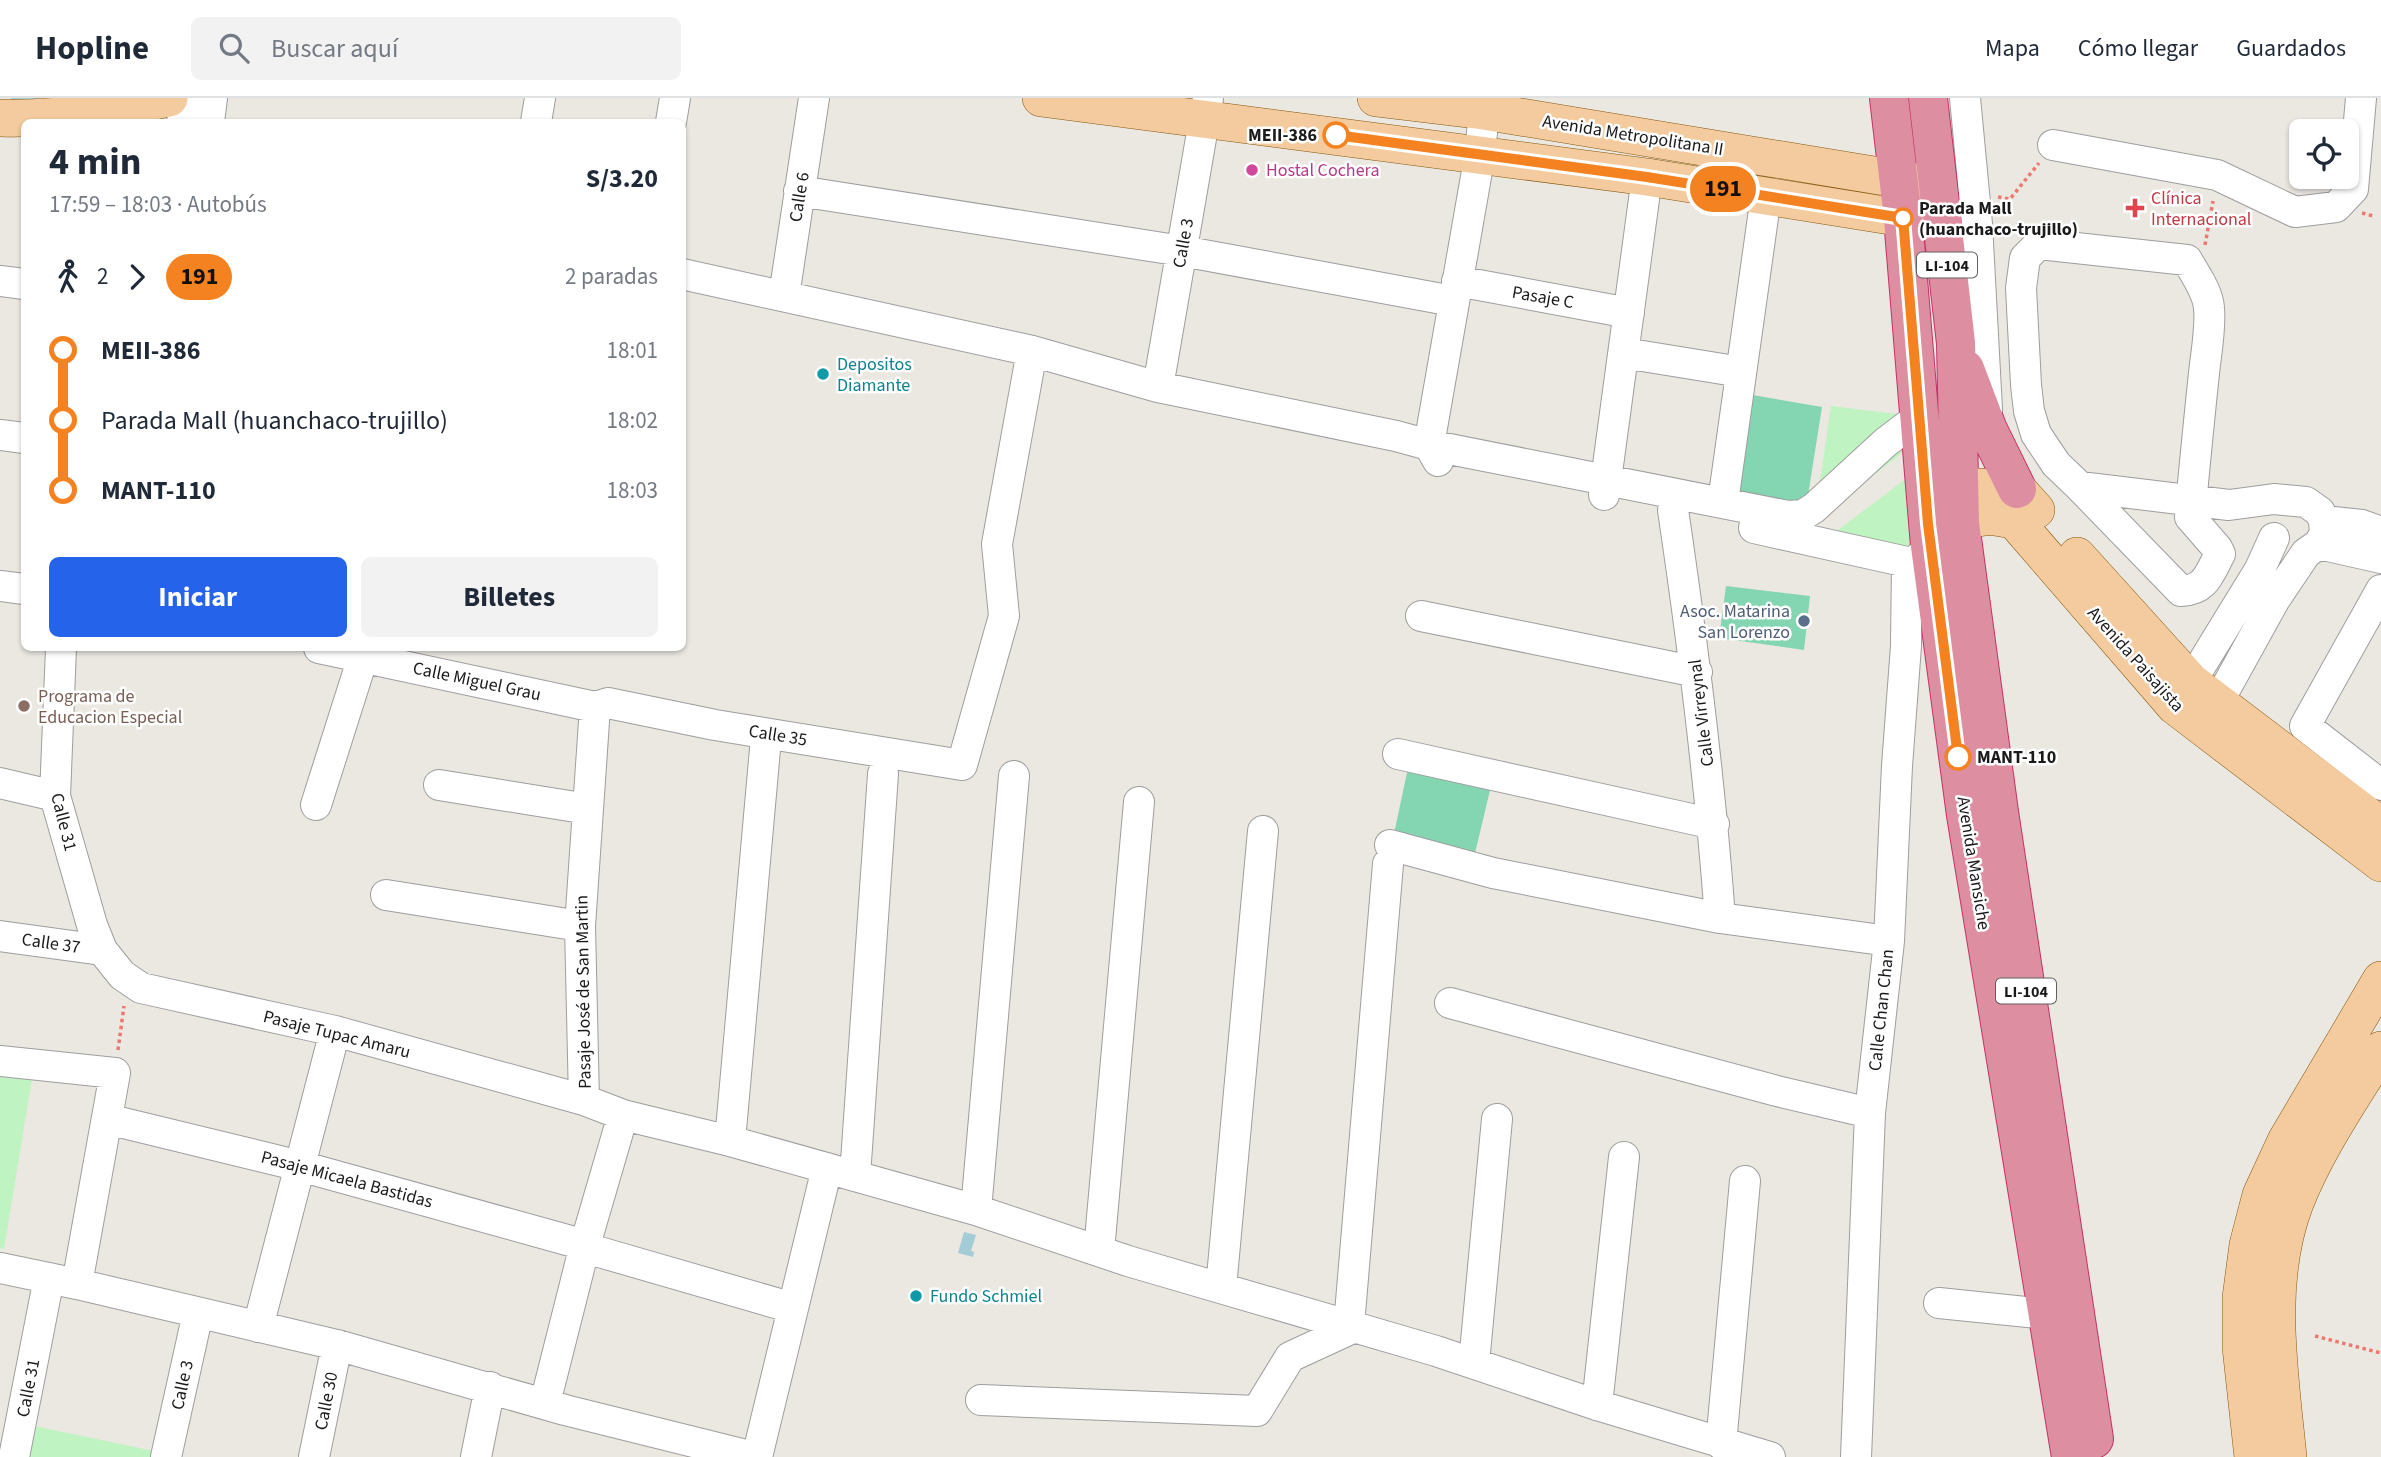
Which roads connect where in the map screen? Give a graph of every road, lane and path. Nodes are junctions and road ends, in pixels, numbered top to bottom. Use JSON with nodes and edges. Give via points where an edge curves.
{"nodes":[{"id":1,"x":169,"y":98,"type":"edge"},
{"id":2,"x":185,"y":98,"type":"edge"},
{"id":3,"x":212,"y":98,"type":"edge"},
{"id":4,"x":540,"y":98,"type":"edge"},
{"id":5,"x":676,"y":98,"type":"edge"},
{"id":6,"x":814,"y":98,"type":"edge"},
{"id":7,"x":1041,"y":98,"type":"edge"},
{"id":8,"x":1376,"y":98,"type":"edge"},
{"id":9,"x":1889,"y":98,"type":"edge"},
{"id":10,"x":1928,"y":98,"type":"edge"},
{"id":11,"x":1965,"y":98,"type":"edge"},
{"id":12,"x":2361,"y":98,"type":"edge"},
{"id":13,"x":1206,"y":108,"type":"edge"},
{"id":14,"x":1484,"y":111,"type":"junction"},
{"id":15,"x":118,"y":116,"type":"edge"},
{"id":16,"x":0,"y":119,"type":"edge"},
{"id":17,"x":76,"y":119,"type":"edge"},
{"id":18,"x":182,"y":119,"type":"edge"},
{"id":19,"x":209,"y":119,"type":"edge"},
{"id":20,"x":536,"y":119,"type":"edge"},
{"id":21,"x":672,"y":119,"type":"edge"},
{"id":22,"x":21,"y":121,"type":"edge"},
{"id":23,"x":2053,"y":145,"type":"dead end"},
{"id":24,"x":1480,"y":154,"type":"junction"},
{"id":25,"x":2217,"y":175,"type":"junction"},
{"id":26,"x":1647,"y":177,"type":"junction"},
{"id":27,"x":1898,"y":178,"type":"junction"},
{"id":28,"x":1938,"y":187,"type":"junction"},
{"id":29,"x":800,"y":191,"type":"junction"},
{"id":30,"x":1766,"y":196,"type":"junction"},
{"id":31,"x":1903,"y":218,"type":"junction"},
{"id":32,"x":1182,"y":251,"type":"junction"},
{"id":33,"x":686,"y":275,"type":"edge"},
{"id":34,"x":0,"y":281,"type":"edge"},
{"id":35,"x":2200,"y":282,"type":"junction"},
{"id":36,"x":21,"y":284,"type":"edge"},
{"id":37,"x":1455,"y":291,"type":"junction"},
{"id":38,"x":784,"y":296,"type":"junction"},
{"id":39,"x":1629,"y":313,"type":"junction"},
{"id":40,"x":1956,"y":343,"type":"junction"},
{"id":41,"x":1032,"y":351,"type":"junction"},
{"id":42,"x":1624,"y":354,"type":"junction"},
{"id":43,"x":1741,"y":372,"type":"junction"},
{"id":44,"x":1158,"y":387,"type":"junction"},
{"id":45,"x":1919,"y":418,"type":"junction"},
{"id":46,"x":1988,"y":430,"type":"junction"},
{"id":47,"x":0,"y":435,"type":"edge"},
{"id":48,"x":21,"y":438,"type":"edge"},
{"id":49,"x":1429,"y":445,"type":"junction"},
{"id":50,"x":1606,"y":487,"type":"junction"},
{"id":51,"x":2080,"y":487,"type":"junction"},
{"id":52,"x":2017,"y":489,"type":"junction"},
{"id":53,"x":2191,"y":500,"type":"junction"},
{"id":54,"x":2297,"y":501,"type":"junction"},
{"id":55,"x":1723,"y":502,"type":"junction"},
{"id":56,"x":2229,"y":505,"type":"junction"},
{"id":57,"x":1673,"y":510,"type":"junction"},
{"id":58,"x":1936,"y":525,"type":"junction"},
{"id":59,"x":2273,"y":532,"type":"junction"},
{"id":60,"x":2381,"y":532,"type":"edge"},
{"id":61,"x":2316,"y":539,"type":"junction"},
{"id":62,"x":2381,"y":558,"type":"edge"},
{"id":63,"x":0,"y":586,"type":"edge"},
{"id":64,"x":21,"y":589,"type":"edge"},
{"id":65,"x":2381,"y":590,"type":"edge"},
{"id":66,"x":1421,"y":616,"type":"dead end"},
{"id":67,"x":61,"y":651,"type":"edge"},
{"id":68,"x":334,"y":651,"type":"edge"},
{"id":69,"x":363,"y":657,"type":"junction"},
{"id":70,"x":1697,"y":672,"type":"junction"},
{"id":71,"x":2197,"y":705,"type":"junction"},
{"id":72,"x":595,"y":707,"type":"junction"},
{"id":73,"x":765,"y":749,"type":"dead end"},
{"id":74,"x":1398,"y":754,"type":"dead end"},
{"id":75,"x":883,"y":774,"type":"dead end"},
{"id":76,"x":1014,"y":776,"type":"dead end"},
{"id":77,"x":0,"y":783,"type":"edge"},
{"id":78,"x":439,"y":785,"type":"dead end"},
{"id":79,"x":2381,"y":785,"type":"edge"},
{"id":80,"x":55,"y":796,"type":"junction"},
{"id":81,"x":1139,"y":802,"type":"dead end"},
{"id":82,"x":316,"y":806,"type":"dead end"},
{"id":83,"x":588,"y":809,"type":"junction"},
{"id":84,"x":2379,"y":823,"type":"edge"},
{"id":85,"x":1714,"y":824,"type":"junction"},
{"id":86,"x":1263,"y":831,"type":"dead end"},
{"id":87,"x":2381,"y":863,"type":"edge"},
{"id":88,"x":386,"y":895,"type":"dead end"},
{"id":89,"x":1720,"y":918,"type":"junction"},
{"id":90,"x":580,"y":926,"type":"junction"},
{"id":91,"x":0,"y":936,"type":"edge"},
{"id":92,"x":1889,"y":941,"type":"junction"},
{"id":93,"x":102,"y":950,"type":"junction"},
{"id":94,"x":127,"y":978,"type":"junction"},
{"id":95,"x":2381,"y":980,"type":"edge"},
{"id":96,"x":1450,"y":1003,"type":"dead end"},
{"id":97,"x":335,"y":1031,"type":"junction"},
{"id":98,"x":2381,"y":1050,"type":"edge"},
{"id":99,"x":0,"y":1061,"type":"edge"},
{"id":100,"x":115,"y":1073,"type":"junction"},
{"id":101,"x":2025,"y":1088,"type":"junction"},
{"id":102,"x":584,"y":1100,"type":"junction"},
{"id":103,"x":1870,"y":1113,"type":"junction"},
{"id":104,"x":623,"y":1115,"type":"junction"},
{"id":105,"x":107,"y":1119,"type":"junction"},
{"id":106,"x":1497,"y":1119,"type":"dead end"},
{"id":107,"x":730,"y":1141,"type":"junction"},
{"id":108,"x":1624,"y":1157,"type":"dead end"},
{"id":109,"x":300,"y":1166,"type":"junction"},
{"id":110,"x":841,"y":1172,"type":"junction"},
{"id":111,"x":1745,"y":1181,"type":"dead end"},
{"id":112,"x":976,"y":1210,"type":"junction"},
{"id":113,"x":591,"y":1248,"type":"junction"},
{"id":114,"x":1099,"y":1251,"type":"junction"},
{"id":115,"x":0,"y":1268,"type":"edge"},
{"id":116,"x":63,"y":1281,"type":"junction"},
{"id":117,"x":1221,"y":1288,"type":"junction"},
{"id":118,"x":1939,"y":1303,"type":"dead end"},
{"id":119,"x":793,"y":1308,"type":"junction"},
{"id":120,"x":198,"y":1313,"type":"junction"},
{"id":121,"x":2046,"y":1314,"type":"junction"},
{"id":122,"x":258,"y":1326,"type":"junction"},
{"id":123,"x":1352,"y":1326,"type":"junction"},
{"id":124,"x":2315,"y":1336,"type":"dead end"},
{"id":125,"x":337,"y":1345,"type":"junction"},
{"id":126,"x":2381,"y":1353,"type":"edge"},
{"id":127,"x":2068,"y":1360,"type":"junction"},
{"id":128,"x":1474,"y":1363,"type":"junction"},
{"id":129,"x":490,"y":1387,"type":"junction"},
{"id":130,"x":981,"y":1400,"type":"dead end"},
{"id":131,"x":545,"y":1403,"type":"junction"},
{"id":132,"x":1597,"y":1405,"type":"junction"},
{"id":133,"x":1746,"y":1452,"type":"edge"},
{"id":134,"x":14,"y":1457,"type":"edge"},
{"id":135,"x":166,"y":1457,"type":"edge"},
{"id":136,"x":314,"y":1457,"type":"edge"},
{"id":137,"x":476,"y":1457,"type":"edge"},
{"id":138,"x":756,"y":1457,"type":"edge"},
{"id":139,"x":1856,"y":1457,"type":"edge"},
{"id":140,"x":2071,"y":1457,"type":"edge"},
{"id":141,"x":2097,"y":1457,"type":"edge"},
{"id":142,"x":2253,"y":1457,"type":"edge"},
{"id":143,"x":2288,"y":1457,"type":"edge"}],
"edges":[{"from":1,"to":15,"type":"main road"},
{"from":2,"to":18,"type":"street"},
{"from":3,"to":19,"type":"street"},
{"from":4,"to":20,"type":"street"},
{"from":5,"to":21,"type":"street"},
{"from":6,"to":29,"type":"street","name":"Calle 6"},
{"from":7,"to":13,"type":"main road"},
{"from":8,"to":14,"type":"main road","name":"Avenida Metropolitana II"},
{"from":9,"to":27,"type":"highway","name":"Avenida Mansiche","number":"LI-104"},
{"from":10,"to":28,"type":"highway","name":"Avenida Mansiche","number":"LI-104"},
{"from":11,"to":46,"type":"street","via":[[1978,224]]},
{"from":12,"to":25,"type":"street","via":[[2353,189],[2336,207],[2295,212]]},
{"from":13,"to":24,"type":"main road"},
{"from":13,"to":32,"type":"street","name":"Calle 3"},
{"from":14,"to":24,"type":"street"},
{"from":14,"to":27,"type":"main road","name":"Avenida Metropolitana II"},
{"from":15,"to":17,"type":"main road"},
{"from":16,"to":22,"type":"main road"},
{"from":23,"to":25,"type":"street"},
{"from":24,"to":26,"type":"main road"},
{"from":24,"to":37,"type":"street"},
{"from":25,"to":35,"type":"path"},
{"from":26,"to":30,"type":"main road"},
{"from":26,"to":39,"type":"street"},
{"from":27,"to":28,"type":"main road","name":"Avenida Metropolitana II"},
{"from":27,"to":31,"type":"highway","name":"Avenida Mansiche","number":"LI-104"},
{"from":28,"to":31,"type":"main road"},
{"from":28,"to":40,"type":"highway","name":"Avenida Mansiche","number":"LI-104"},
{"from":29,"to":32,"type":"street","name":"Pasaje C"},
{"from":29,"to":38,"type":"street","name":"Calle 6"},
{"from":30,"to":31,"type":"main road"},
{"from":30,"to":43,"type":"street"},
{"from":31,"to":45,"type":"highway","name":"Avenida Mansiche","number":"LI-104"},
{"from":32,"to":37,"type":"street","name":"Pasaje C"},
{"from":32,"to":44,"type":"street","name":"Calle 3"},
{"from":33,"to":38,"type":"street"},
{"from":34,"to":36,"type":"street"},
{"from":35,"to":51,"type":"street","via":[[2187,260],[2049,244],[2039,244],[2025,258],[2021,288],[2029,411],[2049,454]]},
{"from":35,"to":53,"type":"street","via":[[2209,308]]},
{"from":37,"to":39,"type":"street","name":"Pasaje C"},
{"from":37,"to":49,"type":"street"},
{"from":38,"to":41,"type":"street"},
{"from":39,"to":42,"type":"street"},
{"from":40,"to":46,"type":"highway"},
{"from":40,"to":58,"type":"highway","name":"Avenida Mansiche","number":"LI-104"},
{"from":41,"to":44,"type":"street"},
{"from":41,"to":72,"type":"street","name":"Calle 35","via":[[997,544],[1004,616],[962,765],[608,703]]},
{"from":42,"to":43,"type":"street"},
{"from":42,"to":50,"type":"street"},
{"from":43,"to":55,"type":"street"},
{"from":44,"to":49,"type":"street"},
{"from":45,"to":55,"type":"street","via":[[1803,515]]},
{"from":45,"to":58,"type":"highway","name":"Avenida Mansiche","number":"LI-104"},
{"from":46,"to":52,"type":"highway"},
{"from":47,"to":48,"type":"street"},
{"from":49,"to":50,"type":"street"},
{"from":50,"to":55,"type":"street"},
{"from":50,"to":57,"type":"street"},
{"from":51,"to":53,"type":"street"},
{"from":51,"to":53,"type":"street","via":[[2181,591],[2203,585],[2220,554],[2190,517]]},
{"from":52,"to":58,"type":"main road","via":[[1978,487]]},
{"from":52,"to":71,"type":"main road","name":"Avenida Paisajista"},
{"from":53,"to":56,"type":"street"},
{"from":54,"to":56,"type":"street"},
{"from":54,"to":59,"type":"street","via":[[2276,514]]},
{"from":54,"to":61,"type":"street","via":[[2314,506]]},
{"from":56,"to":59,"type":"street"},
{"from":57,"to":58,"type":"street"},
{"from":57,"to":70,"type":"street","name":"Calle Virreynal"},
{"from":58,"to":71,"type":"main road","name":"Avenida Paisajista","via":[[1985,516],[2015,522]]},
{"from":58,"to":92,"type":"street","name":"Calle Chan Chan","via":[[1906,646]]},
{"from":58,"to":101,"type":"highway","name":"Avenida Mansiche","number":"LI-104"},
{"from":59,"to":61,"type":"street","via":[[2282,548],[2293,554]]},
{"from":59,"to":71,"type":"street"},
{"from":60,"to":61,"type":"street","via":[[2362,525]]},
{"from":61,"to":62,"type":"street"},
{"from":61,"to":71,"type":"street"},
{"from":63,"to":64,"type":"street"},
{"from":65,"to":79,"type":"street","via":[[2305,726]]},
{"from":66,"to":70,"type":"street"},
{"from":67,"to":80,"type":"street","name":"Calle 31"},
{"from":68,"to":69,"type":"street","name":"Calle Miguel Grau"},
{"from":69,"to":72,"type":"street","name":"Calle Miguel Grau"},
{"from":69,"to":82,"type":"street"},
{"from":70,"to":85,"type":"street","name":"Calle Virreynal"},
{"from":71,"to":84,"type":"main road","name":"Avenida Paisajista"},
{"from":71,"to":87,"type":"main road","name":"Avenida Paisajista"},
{"from":72,"to":83,"type":"street","name":"Pasaje José de San Martin"},
{"from":73,"to":107,"type":"street"},
{"from":74,"to":85,"type":"street"},
{"from":75,"to":110,"type":"street"},
{"from":76,"to":112,"type":"street"},
{"from":77,"to":80,"type":"street"},
{"from":78,"to":83,"type":"street"},
{"from":80,"to":93,"type":"street","name":"Calle 31"},
{"from":81,"to":114,"type":"street"},
{"from":83,"to":90,"type":"street","name":"Pasaje José de San Martin"},
{"from":85,"to":89,"type":"street","name":"Calle Virreynal"},
{"from":86,"to":117,"type":"street"},
{"from":88,"to":90,"type":"street"},
{"from":89,"to":92,"type":"street"},
{"from":89,"to":123,"type":"street","via":[[1389,855]]},
{"from":90,"to":102,"type":"street","name":"Pasaje José de San Martin"},
{"from":91,"to":93,"type":"street","name":"Calle 37"},
{"from":92,"to":103,"type":"street","name":"Calle Chan Chan"},
{"from":93,"to":94,"type":"street","name":"Pasaje Tupac Amaru"},
{"from":94,"to":97,"type":"street","name":"Pasaje Tupac Amaru","via":[[142,988]]},
{"from":94,"to":100,"type":"path"},
{"from":95,"to":142,"type":"main road","via":[[2286,1141],[2261,1195],[2241,1298],[2241,1347]]},
{"from":96,"to":103,"type":"street"},
{"from":97,"to":102,"type":"street","name":"Pasaje Tupac Amaru"},
{"from":97,"to":109,"type":"street"},
{"from":98,"to":143,"type":"main road","via":[[2315,1160],[2294,1204],[2283,1250],[2277,1349]]},
{"from":99,"to":100,"type":"street"},
{"from":100,"to":105,"type":"street","name":"Calle 31"},
{"from":101,"to":121,"type":"highway","name":"Avenida Mansiche","number":"LI-104"},
{"from":101,"to":127,"type":"highway","name":"Avenida Mansiche","number":"LI-104"},
{"from":102,"to":104,"type":"street","name":"Pasaje José de San Martin"},
{"from":103,"to":139,"type":"street","name":"Calle Chan Chan"},
{"from":104,"to":107,"type":"street","name":"Pasaje José de San Martin"},
{"from":104,"to":113,"type":"street"},
{"from":105,"to":109,"type":"street","name":"Pasaje Micaela Bastidas"},
{"from":105,"to":116,"type":"street","name":"Calle 31"},
{"from":106,"to":128,"type":"street"},
{"from":107,"to":110,"type":"street","name":"Pasaje José de San Martin"},
{"from":108,"to":132,"type":"street"},
{"from":109,"to":113,"type":"street","name":"Pasaje Micaela Bastidas"},
{"from":109,"to":122,"type":"street"},
{"from":110,"to":112,"type":"street","name":"Pasaje José de San Martin"},
{"from":110,"to":119,"type":"street"},
{"from":111,"to":133,"type":"street"},
{"from":112,"to":114,"type":"street","name":"Pasaje José de San Martin"},
{"from":113,"to":119,"type":"street","name":"Pasaje Micaela Bastidas"},
{"from":113,"to":131,"type":"street"},
{"from":114,"to":117,"type":"street","name":"Pasaje José de San Martin"},
{"from":115,"to":116,"type":"street"},
{"from":116,"to":120,"type":"street"},
{"from":116,"to":134,"type":"street","name":"Calle 31"},
{"from":117,"to":123,"type":"street","name":"Pasaje José de San Martin"},
{"from":118,"to":121,"type":"street"},
{"from":119,"to":138,"type":"street"},
{"from":120,"to":122,"type":"street"},
{"from":120,"to":135,"type":"street","name":"Calle 3"},
{"from":121,"to":127,"type":"highway","name":"Avenida Mansiche","number":"LI-104"},
{"from":122,"to":125,"type":"street"},
{"from":123,"to":128,"type":"street","name":"Pasaje José de San Martin"},
{"from":123,"to":130,"type":"street","via":[[1290,1357],[1257,1411]]},
{"from":124,"to":126,"type":"path"},
{"from":125,"to":129,"type":"street"},
{"from":125,"to":136,"type":"street","name":"Calle 30"},
{"from":127,"to":140,"type":"highway","name":"Avenida Mansiche","number":"LI-104"},
{"from":127,"to":141,"type":"highway","name":"Avenida Mansiche","number":"LI-104"},
{"from":128,"to":132,"type":"street","name":"Pasaje José de San Martin"},
{"from":129,"to":131,"type":"street"},
{"from":129,"to":137,"type":"street"},
{"from":131,"to":138,"type":"street"},
{"from":132,"to":133,"type":"street","name":"Pasaje José de San Martin"}]}
